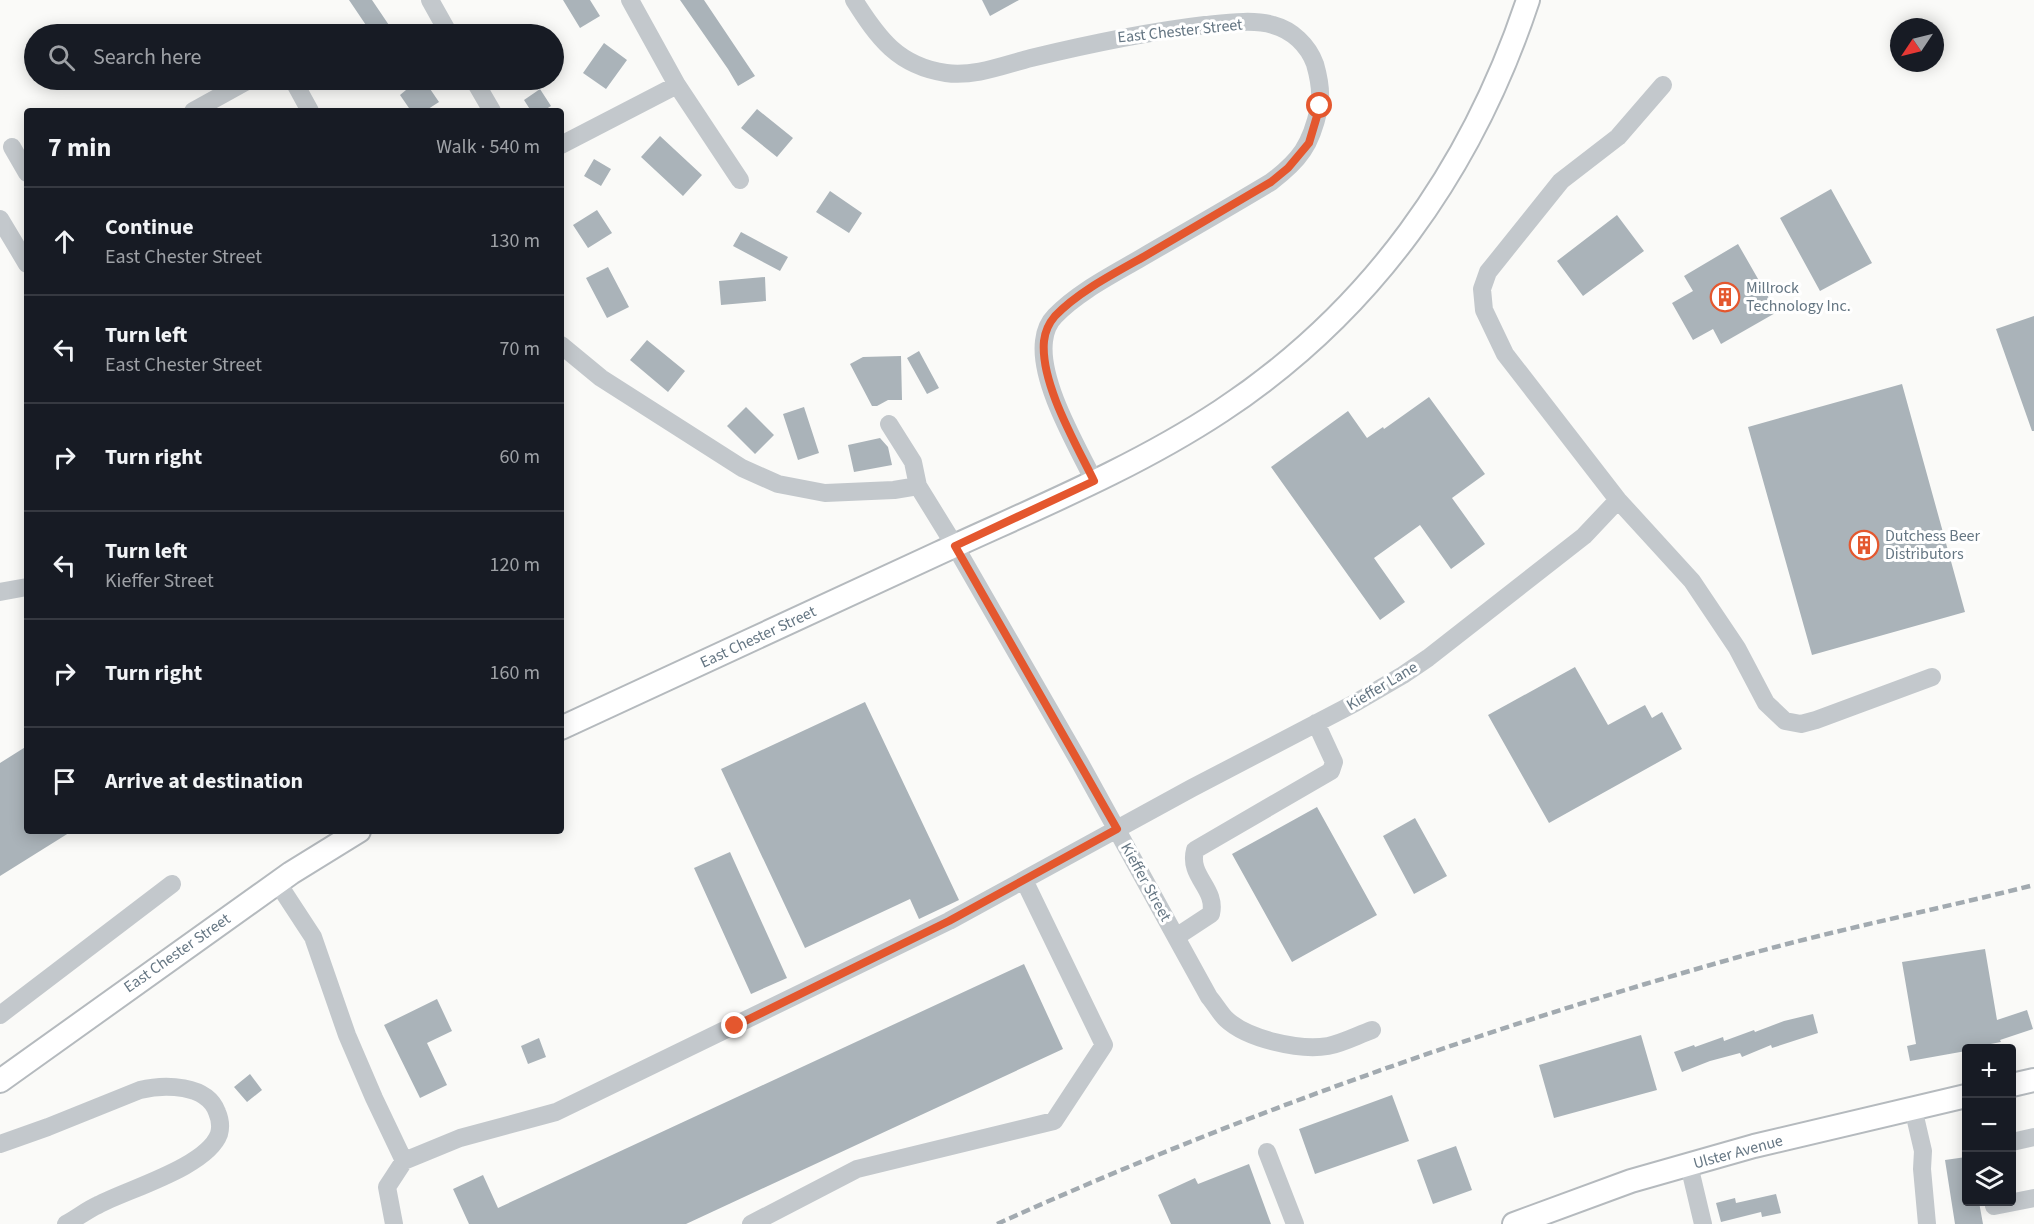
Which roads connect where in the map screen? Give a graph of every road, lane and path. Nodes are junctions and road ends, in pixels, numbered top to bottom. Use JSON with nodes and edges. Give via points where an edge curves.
{"nodes":[{"id":1,"x":430,"y":0,"type":"edge"},
{"id":2,"x":630,"y":0,"type":"edge"},
{"id":3,"x":854,"y":0,"type":"edge"},
{"id":4,"x":1528,"y":0,"type":"edge"},
{"id":5,"x":443,"y":24,"type":"edge"},
{"id":6,"x":677,"y":85,"type":"junction"},
{"id":7,"x":1663,"y":85,"type":"dead end"},
{"id":8,"x":231,"y":90,"type":"edge"},
{"id":9,"x":298,"y":90,"type":"edge"},
{"id":10,"x":480,"y":90,"type":"edge"},
{"id":11,"x":198,"y":108,"type":"edge"},
{"id":12,"x":308,"y":108,"type":"edge"},
{"id":13,"x":490,"y":108,"type":"edge"},
{"id":14,"x":564,"y":143,"type":"edge"},
{"id":15,"x":12,"y":147,"type":"dead end"},
{"id":16,"x":24,"y":168,"type":"edge"},
{"id":17,"x":740,"y":180,"type":"dead end"},
{"id":18,"x":0,"y":219,"type":"edge"},
{"id":19,"x":24,"y":259,"type":"edge"},
{"id":20,"x":564,"y":347,"type":"edge"},
{"id":21,"x":889,"y":424,"type":"dead end"},
{"id":22,"x":1094,"y":481,"type":"junction"},
{"id":23,"x":918,"y":486,"type":"junction"},
{"id":24,"x":1618,"y":500,"type":"junction"},
{"id":25,"x":955,"y":546,"type":"junction"},
{"id":26,"x":24,"y":587,"type":"edge"},
{"id":27,"x":0,"y":592,"type":"edge"},
{"id":28,"x":1932,"y":677,"type":"dead end"},
{"id":29,"x":1316,"y":723,"type":"junction"},
{"id":30,"x":564,"y":727,"type":"edge"},
{"id":31,"x":1117,"y":829,"type":"junction"},
{"id":32,"x":354,"y":834,"type":"edge"},
{"id":33,"x":1024,"y":879,"type":"junction"},
{"id":34,"x":277,"y":882,"type":"junction"},
{"id":35,"x":172,"y":884,"type":"dead end"},
{"id":36,"x":1176,"y":937,"type":"junction"},
{"id":37,"x":0,"y":1015,"type":"edge"},
{"id":38,"x":1372,"y":1030,"type":"dead end"},
{"id":39,"x":2034,"y":1080,"type":"edge"},
{"id":40,"x":0,"y":1081,"type":"edge"},
{"id":41,"x":2016,"y":1084,"type":"edge"},
{"id":42,"x":1962,"y":1097,"type":"edge"},
{"id":43,"x":1913,"y":1108,"type":"junction"},
{"id":44,"x":2034,"y":1137,"type":"edge"},
{"id":45,"x":2016,"y":1141,"type":"edge"},
{"id":46,"x":0,"y":1144,"type":"edge"},
{"id":47,"x":1267,"y":1152,"type":"dead end"},
{"id":48,"x":404,"y":1161,"type":"junction"},
{"id":49,"x":1689,"y":1165,"type":"junction"},
{"id":50,"x":2034,"y":1198,"type":"edge"},
{"id":51,"x":1995,"y":1211,"type":"edge"},
{"id":52,"x":66,"y":1224,"type":"edge"},
{"id":53,"x":394,"y":1224,"type":"edge"},
{"id":54,"x":751,"y":1224,"type":"edge"},
{"id":55,"x":1295,"y":1224,"type":"edge"},
{"id":56,"x":1514,"y":1224,"type":"edge"},
{"id":57,"x":1703,"y":1224,"type":"edge"},
{"id":58,"x":1927,"y":1224,"type":"edge"}],
"edges":[{"from":1,"to":5,"type":"street"},
{"from":2,"to":6,"type":"street"},
{"from":3,"to":22,"type":"street","name":"East Chester Street","via":[[893,52],[917,66],[948,73],[975,72],[1156,31],[1228,23],[1281,28],[1298,38],[1312,57],[1320,79],[1320,106],[1309,143],[1288,168],[1271,182],[1070,302],[1046,331],[1045,365],[1061,415]]},
{"from":4,"to":22,"type":"main road","name":"East Chester Street","via":[[1502,72],[1464,151],[1417,223],[1365,288],[1308,344],[1249,392],[1191,430]]},
{"from":6,"to":14,"type":"street"},
{"from":6,"to":17,"type":"street"},
{"from":7,"to":24,"type":"street","via":[[1618,137],[1561,181],[1488,272],[1482,289],[1484,310],[1505,354]]},
{"from":8,"to":11,"type":"street"},
{"from":9,"to":12,"type":"street"},
{"from":10,"to":13,"type":"street"},
{"from":15,"to":16,"type":"street"},
{"from":18,"to":19,"type":"street"},
{"from":20,"to":23,"type":"street","via":[[601,378],[742,468],[778,484],[825,493]]},
{"from":21,"to":23,"type":"street","name":"Kieffer Street","via":[[913,462]]},
{"from":22,"to":25,"type":"main road","name":"East Chester Street"},
{"from":23,"to":25,"type":"street","name":"Kieffer Street"},
{"from":24,"to":28,"type":"street","via":[[1692,581],[1737,648],[1766,703],[1785,721],[1801,724],[1816,720]]},
{"from":24,"to":29,"type":"street","name":"Kieffer Lane","via":[[1584,536],[1428,658]]},
{"from":25,"to":30,"type":"main road","name":"East Chester Street"},
{"from":25,"to":31,"type":"street","name":"Kieffer Street"},
{"from":26,"to":27,"type":"street"},
{"from":29,"to":31,"type":"street","name":"Kieffer Lane"},
{"from":29,"to":36,"type":"street","via":[[1334,762],[1331,771],[1195,850],[1192,862],[1213,903],[1210,914]]},
{"from":31,"to":33,"type":"street","name":"Kieffer Lane"},
{"from":31,"to":36,"type":"street","name":"Kieffer Street"},
{"from":32,"to":34,"type":"main road","name":"East Chester Street"},
{"from":33,"to":48,"type":"street","name":"Kieffer Lane","via":[[949,921],[556,1112],[460,1138]]},
{"from":33,"to":54,"type":"street","via":[[1104,1045],[1054,1121],[857,1169]]},
{"from":34,"to":40,"type":"main road","name":"East Chester Street"},
{"from":34,"to":48,"type":"street","via":[[313,937],[347,1035]]},
{"from":35,"to":37,"type":"street"},
{"from":36,"to":38,"type":"street","name":"Kieffer Street","via":[[1209,997],[1236,1026],[1267,1040],[1307,1048],[1330,1046]]},
{"from":39,"to":41,"type":"main road"},
{"from":42,"to":43,"type":"main road","name":"Ulster Avenue"},
{"from":43,"to":49,"type":"main road","name":"Ulster Avenue"},
{"from":43,"to":58,"type":"street","via":[[1923,1151]]},
{"from":44,"to":45,"type":"street"},
{"from":46,"to":52,"type":"street","via":[[156,1086],[172,1086],[207,1096],[215,1105],[220,1129],[208,1150],[181,1168],[98,1205]]},
{"from":47,"to":55,"type":"street"},
{"from":48,"to":53,"type":"street","via":[[387,1187]]},
{"from":49,"to":56,"type":"main road","name":"Ulster Avenue","via":[[1631,1181]]},
{"from":49,"to":57,"type":"street"},
{"from":50,"to":51,"type":"street"}]}
